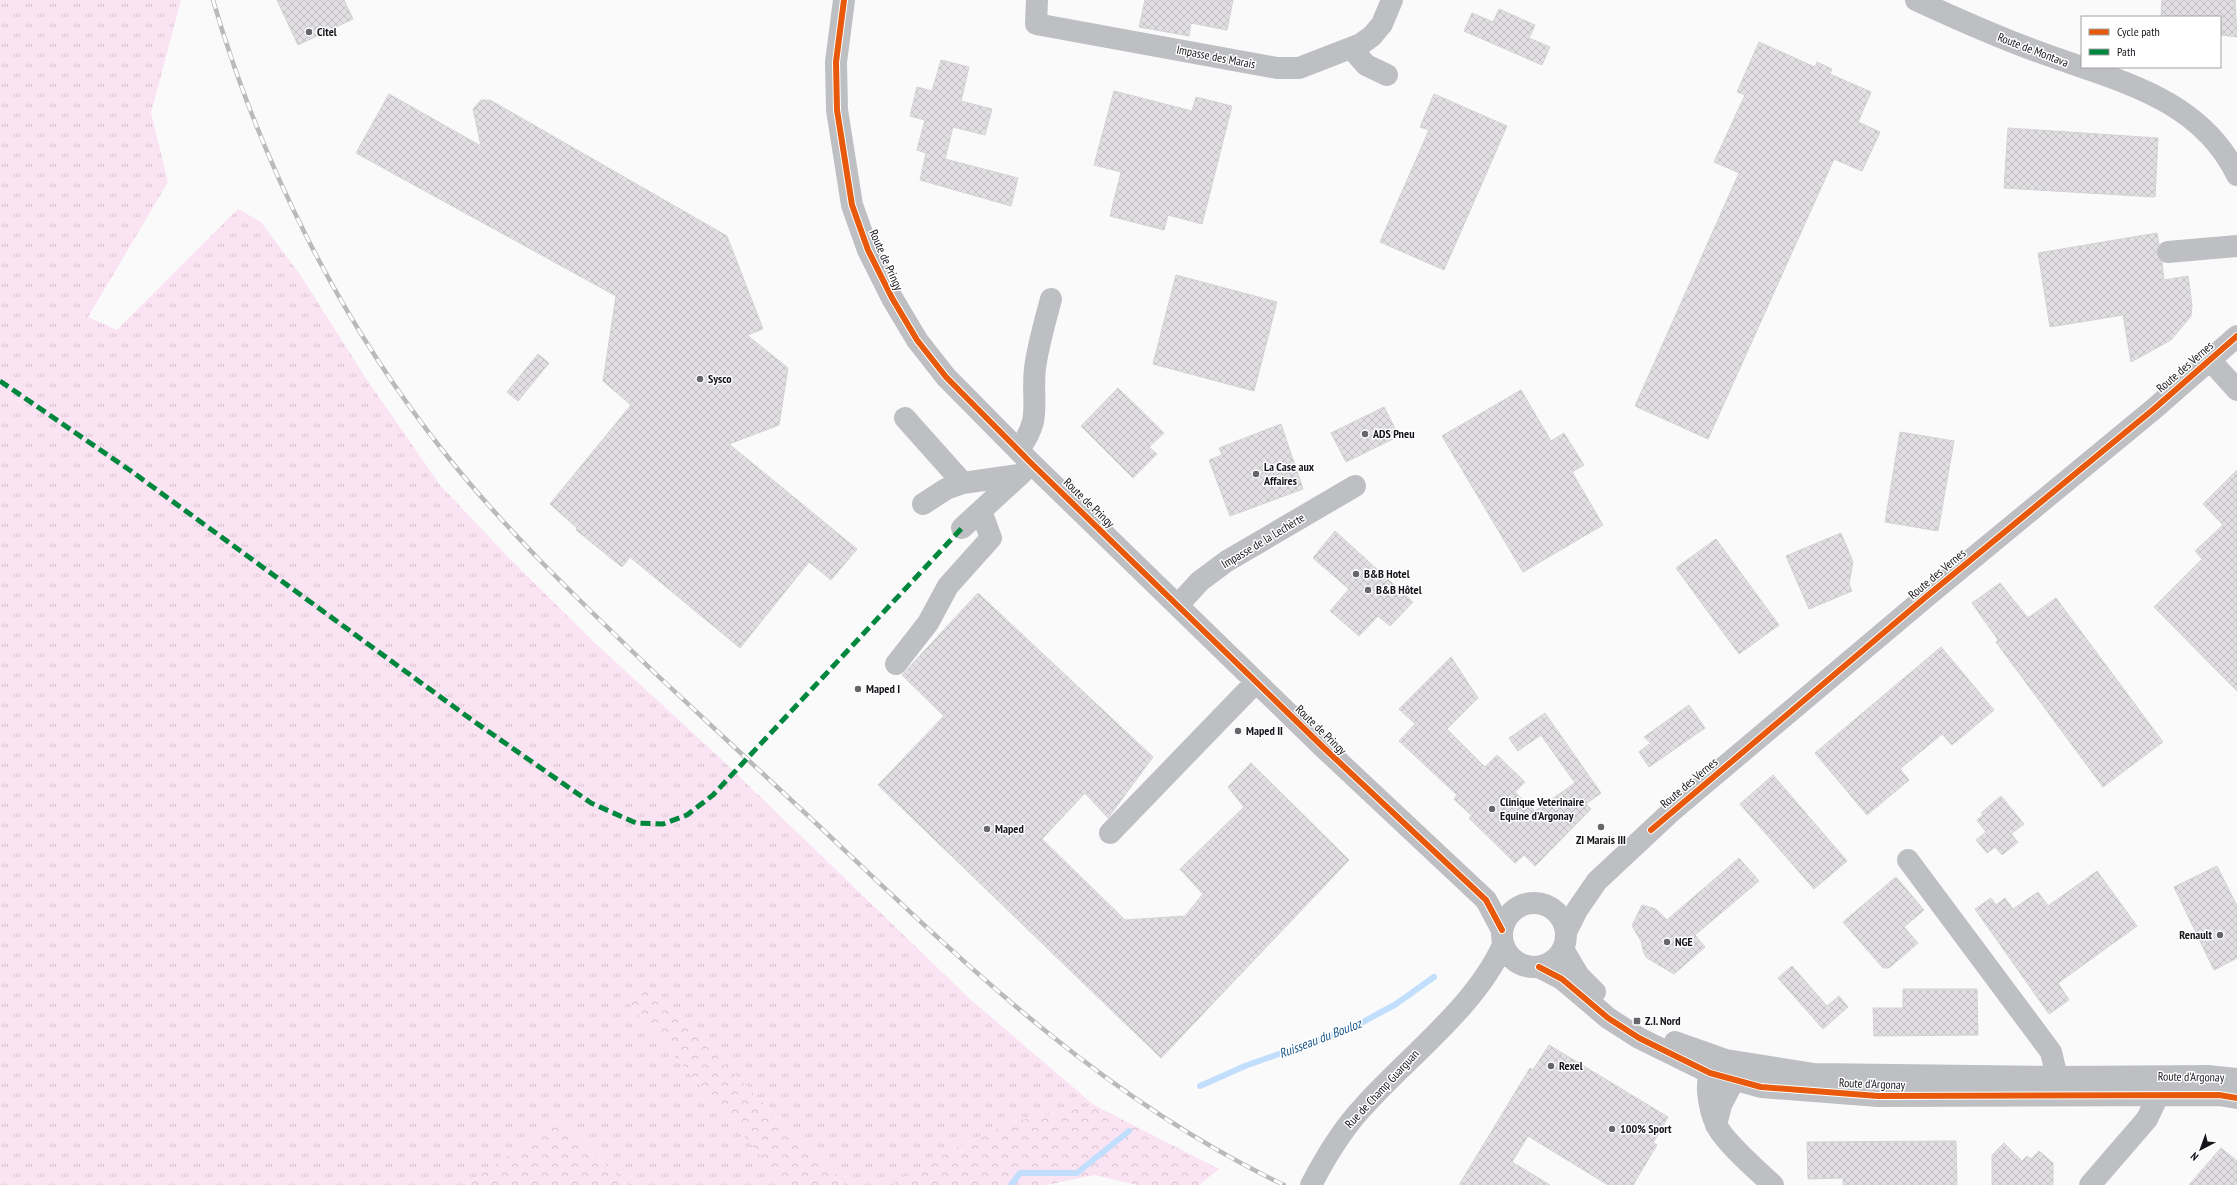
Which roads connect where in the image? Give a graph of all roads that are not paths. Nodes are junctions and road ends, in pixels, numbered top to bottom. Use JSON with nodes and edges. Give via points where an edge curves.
{"nodes":[{"id":1,"x":844,"y":0,"type":"edge"},
{"id":2,"x":1037,"y":0,"type":"edge"},
{"id":3,"x":1392,"y":0,"type":"edge"},
{"id":4,"x":1927,"y":3,"type":"edge"},
{"id":5,"x":1351,"y":48,"type":"junction"},
{"id":6,"x":2081,"y":67,"type":"edge"},
{"id":7,"x":2085,"y":68,"type":"edge"},
{"id":8,"x":1387,"y":75,"type":"dead end"},
{"id":9,"x":2237,"y":175,"type":"edge"},
{"id":10,"x":2237,"y":246,"type":"edge"},
{"id":11,"x":2168,"y":252,"type":"dead end"},
{"id":12,"x":1051,"y":299,"type":"dead end"},
{"id":13,"x":2237,"y":336,"type":"edge"},
{"id":14,"x":2210,"y":360,"type":"junction"},
{"id":15,"x":2237,"y":390,"type":"edge"},
{"id":16,"x":905,"y":418,"type":"dead end"},
{"id":17,"x":1023,"y":463,"type":"junction"},
{"id":18,"x":963,"y":483,"type":"junction"},
{"id":19,"x":1356,"y":486,"type":"dead end"},
{"id":20,"x":923,"y":504,"type":"dead end"},
{"id":21,"x":981,"y":511,"type":"junction"},
{"id":22,"x":962,"y":528,"type":"dead end"},
{"id":23,"x":1178,"y":605,"type":"junction"},
{"id":24,"x":896,"y":664,"type":"dead end"},
{"id":25,"x":1256,"y":682,"type":"junction"},
{"id":26,"x":1110,"y":832,"type":"dead end"},
{"id":27,"x":1908,"y":860,"type":"dead end"},
{"id":28,"x":1597,"y":881,"type":"junction"},
{"id":29,"x":1486,"y":900,"type":"junction"},
{"id":30,"x":1523,"y":905,"type":"junction"},
{"id":31,"x":1548,"y":906,"type":"junction"},
{"id":32,"x":1502,"y":937,"type":"junction"},
{"id":33,"x":1565,"y":940,"type":"junction"},
{"id":34,"x":1531,"y":967,"type":"junction"},
{"id":35,"x":1466,"y":1002,"type":"junction"},
{"id":36,"x":1723,"y":1071,"type":"junction"},
{"id":37,"x":2237,"y":1079,"type":"edge"},
{"id":38,"x":2057,"y":1086,"type":"junction"},
{"id":39,"x":2154,"y":1086,"type":"junction"},
{"id":40,"x":2237,"y":1098,"type":"edge"},
{"id":41,"x":1311,"y":1185,"type":"edge"},
{"id":42,"x":1773,"y":1185,"type":"edge"},
{"id":43,"x":2090,"y":1185,"type":"edge"}],
"edges":[{"from":1,"to":17,"type":"street","name":"Route de Pringy","via":[[836,62],[837,110],[852,205],[868,250],[917,340],[946,377]]},
{"from":2,"to":5,"type":"street","name":"Impasse des Marais","via":[[1036,24],[1277,68],[1299,68]]},
{"from":3,"to":5,"type":"street","name":"Impasse des Marais","via":[[1382,24],[1372,36]]},
{"from":4,"to":6,"type":"street","name":"Route de Montava","via":[[2001,38]]},
{"from":5,"to":8,"type":"street","via":[[1366,65]]},
{"from":7,"to":9,"type":"street","name":"Route de Montava","via":[[2162,98],[2194,120],[2216,143]]},
{"from":10,"to":11,"type":"street"},
{"from":12,"to":17,"type":"street","via":[[1039,343],[1035,370],[1034,424],[1027,440]]},
{"from":13,"to":14,"type":"street","name":"Route des Vernes"},
{"from":14,"to":15,"type":"street"},
{"from":14,"to":28,"type":"street","name":"Route des Vernes","via":[[1673,810]]},
{"from":16,"to":18,"type":"street"},
{"from":17,"to":18,"type":"street"},
{"from":17,"to":21,"type":"street"},
{"from":17,"to":23,"type":"street","name":"Route de Pringy"},
{"from":18,"to":20,"type":"street","via":[[946,489]]},
{"from":19,"to":23,"type":"street","name":"Impasse de la Lechèrte","via":[[1227,561],[1200,581]]},
{"from":21,"to":22,"type":"street"},
{"from":21,"to":24,"type":"street","via":[[991,538],[948,586],[928,623]]},
{"from":23,"to":25,"type":"street","name":"Route de Pringy"},
{"from":25,"to":26,"type":"street"},
{"from":25,"to":29,"type":"street","name":"Route de Pringy"},
{"from":27,"to":38,"type":"street","via":[[2051,1052]]},
{"from":28,"to":31,"type":"street","name":"Route des Vernes"},
{"from":28,"to":33,"type":"street","name":"Route des Vernes","via":[[1577,910]]},
{"from":29,"to":30,"type":"street"},
{"from":29,"to":32,"type":"street","name":"Route de Pringy"},
{"from":30,"to":31,"type":"street","via":[[1533,903]]},
{"from":30,"to":32,"type":"street","via":[[1509,915]]},
{"from":31,"to":33,"type":"street","name":"Route d'Argonay","via":[[1560,917]]},
{"from":32,"to":34,"type":"street","name":"Route d'Argonay","via":[[1511,958]]},
{"from":32,"to":35,"type":"street","name":"Rue de Champ Guarguan","via":[[1491,968]]},
{"from":33,"to":34,"type":"street","via":[[1555,960]]},
{"from":33,"to":36,"type":"street","name":"Route d'Argonay","via":[[1572,966],[1584,982],[1623,1013]]},
{"from":34,"to":35,"type":"street","name":"Rue de Champ Guarguan","via":[[1499,979]]},
{"from":34,"to":36,"type":"street","name":"Route d'Argonay","via":[[1562,979],[1627,1031],[1674,1057]]},
{"from":35,"to":41,"type":"street","name":"Rue de Champ Guarguan","via":[[1364,1105],[1327,1153]]},
{"from":36,"to":38,"type":"street","name":"Route d'Argonay"},
{"from":36,"to":42,"type":"street","via":[[1708,1086],[1709,1102],[1716,1125]]},
{"from":37,"to":39,"type":"street","name":"Route d'Argonay","via":[[2208,1076]]},
{"from":38,"to":39,"type":"street","name":"Route d'Argonay"},
{"from":39,"to":40,"type":"street","name":"Route d'Argonay"},
{"from":39,"to":43,"type":"street","via":[[2155,1102],[2147,1119]]}]}
